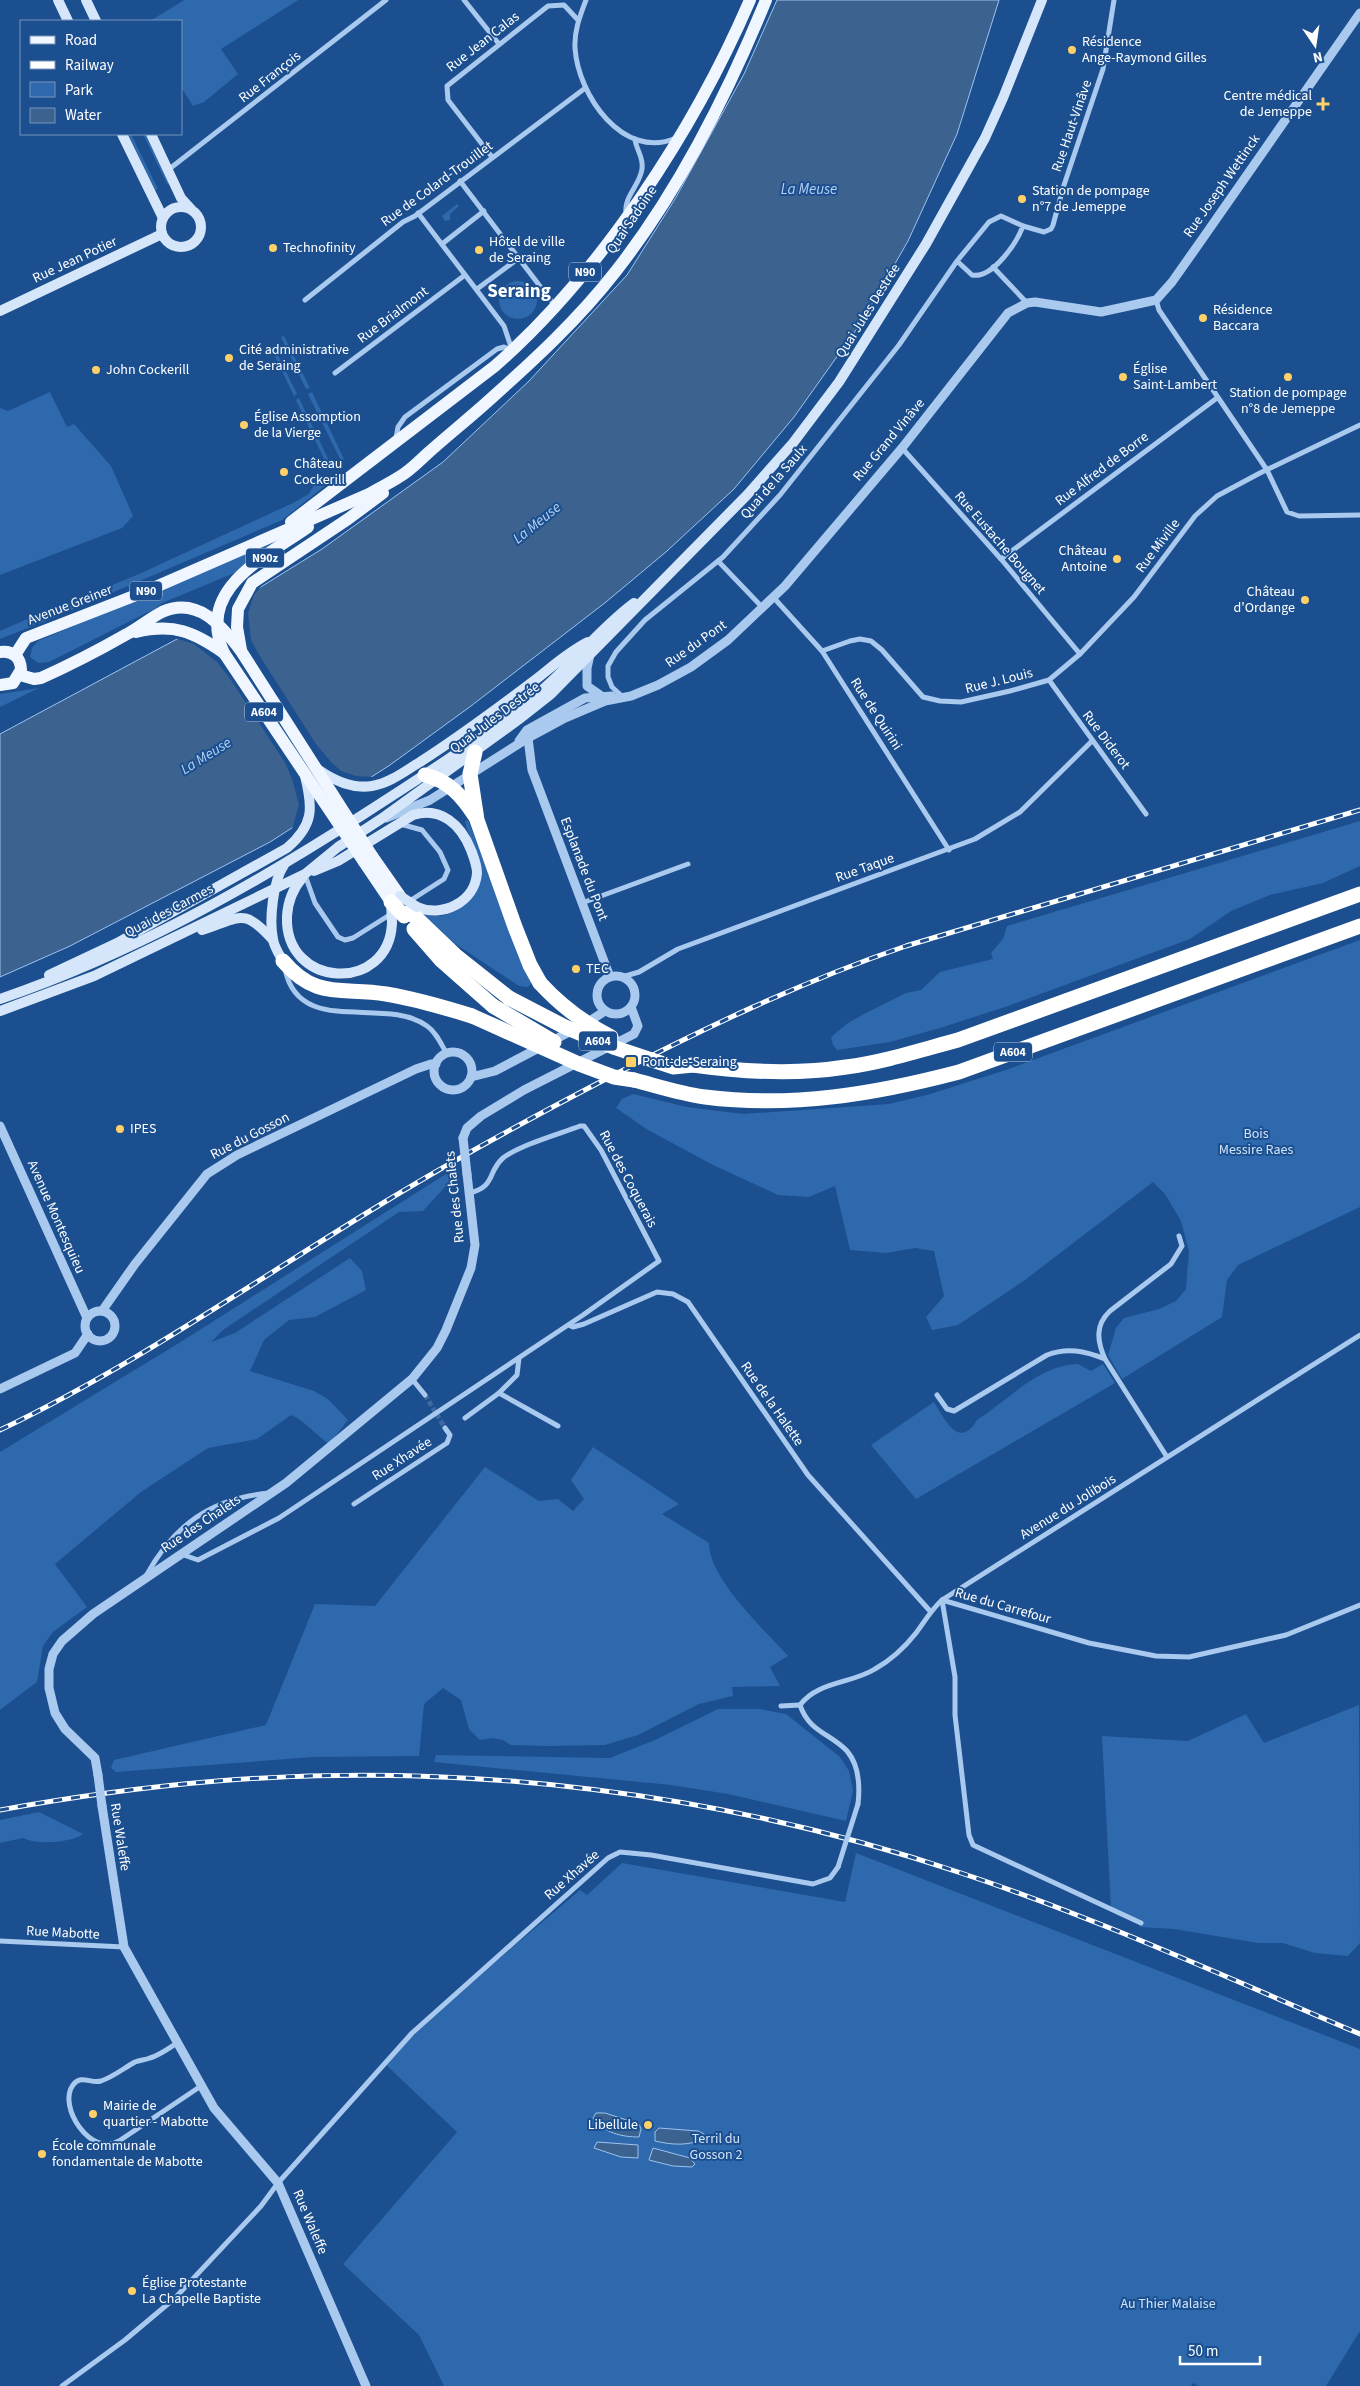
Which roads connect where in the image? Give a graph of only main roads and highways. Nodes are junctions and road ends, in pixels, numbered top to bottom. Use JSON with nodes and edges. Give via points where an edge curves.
{"nodes":[{"id":1,"x":58,"y":0,"type":"edge"},
{"id":2,"x":86,"y":0,"type":"edge"},
{"id":3,"x":750,"y":0,"type":"edge"},
{"id":4,"x":766,"y":0,"type":"edge"},
{"id":5,"x":1042,"y":0,"type":"edge"},
{"id":6,"x":68,"y":20,"type":"edge"},
{"id":7,"x":96,"y":20,"type":"edge"},
{"id":8,"x":122,"y":135,"type":"edge"},
{"id":9,"x":150,"y":135,"type":"edge"},
{"id":10,"x":190,"y":209,"type":"junction"},
{"id":11,"x":163,"y":218,"type":"junction"},
{"id":12,"x":162,"y":234,"type":"junction"},
{"id":13,"x":0,"y":311,"type":"edge"},
{"id":14,"x":401,"y":476,"type":"junction"},
{"id":15,"x":345,"y":480,"type":"junction"},
{"id":16,"x":324,"y":513,"type":"junction"},
{"id":17,"x":282,"y":531,"type":"junction"},
{"id":18,"x":651,"y":591,"type":"junction"},
{"id":19,"x":215,"y":616,"type":"junction"},
{"id":20,"x":128,"y":634,"type":"junction"},
{"id":21,"x":596,"y":638,"type":"junction"},
{"id":22,"x":241,"y":651,"type":"junction"},
{"id":23,"x":0,"y":652,"type":"edge"},
{"id":24,"x":224,"y":653,"type":"junction"},
{"id":25,"x":15,"y":655,"type":"junction"},
{"id":26,"x":20,"y":675,"type":"junction"},
{"id":27,"x":0,"y":685,"type":"edge"},
{"id":28,"x":475,"y":752,"type":"junction"},
{"id":29,"x":309,"y":769,"type":"junction"},
{"id":30,"x":431,"y":777,"type":"junction"},
{"id":31,"x":478,"y":820,"type":"junction"},
{"id":32,"x":343,"y":825,"type":"junction"},
{"id":33,"x":338,"y":847,"type":"joint"},
{"id":34,"x":284,"y":864,"type":"junction"},
{"id":35,"x":305,"y":874,"type":"junction"},
{"id":36,"x":274,"y":890,"type":"junction"},
{"id":37,"x":1360,"y":894,"type":"edge"},
{"id":38,"x":396,"y":899,"type":"joint"},
{"id":39,"x":406,"y":914,"type":"junction"},
{"id":40,"x":1360,"y":926,"type":"edge"},
{"id":41,"x":272,"y":938,"type":"junction"},
{"id":42,"x":168,"y":941,"type":"junction"},
{"id":43,"x":283,"y":961,"type":"joint"},
{"id":44,"x":14,"y":995,"type":"junction"},
{"id":45,"x":0,"y":999,"type":"edge"},
{"id":46,"x":0,"y":1011,"type":"edge"},
{"id":47,"x":692,"y":1065,"type":"junction"},
{"id":48,"x":634,"y":1080,"type":"junction"}],
"edges":[{"from":1,"to":6,"type":"main road"},
{"from":2,"to":7,"type":"main road"},
{"from":3,"to":15,"type":"main road","name":"Quai Sadoine","number":"N90","via":[[720,63],[678,137],[627,215],[556,307],[512,350]]},
{"from":4,"to":14,"type":"main road","name":"Quai Sadoine","number":"N90","via":[[745,50],[707,124],[663,204],[627,257],[536,357]]},
{"from":5,"to":18,"type":"main road","name":"Quai Jules Destrée","via":[[985,138],[926,244],[860,350],[812,419],[767,473]]},
{"from":8,"to":11,"type":"main road"},
{"from":9,"to":10,"type":"main road"},
{"from":10,"to":11,"type":"main road","via":[[173,208]]},
{"from":10,"to":12,"type":"main road","via":[[201,223],[195,241],[181,247],[173,245]]},
{"from":11,"to":12,"type":"main road"},
{"from":12,"to":13,"type":"main road","name":"Rue Jean Potier"},
{"from":14,"to":16,"type":"main road","name":"Avenue Greiner","number":"N90"},
{"from":14,"to":22,"type":"main road","number":"N90z","via":[[348,519],[252,583],[238,609]]},
{"from":15,"to":16,"type":"main road","number":"N90z"},
{"from":15,"to":17,"type":"main road","name":"Avenue Greiner","number":"N90"},
{"from":16,"to":17,"type":"main road","name":"Avenue Greiner","number":"N90"},
{"from":16,"to":19,"type":"main road","number":"N90z","via":[[239,577],[222,599]]},
{"from":17,"to":25,"type":"main road","name":"Avenue Greiner","number":"N90","via":[[144,592],[26,638]]},
{"from":18,"to":21,"type":"main road","name":"Quai Jules Destrée","via":[[623,611]]},
{"from":18,"to":28,"type":"main road","name":"Quai Jules Destrée","via":[[551,694]]},
{"from":19,"to":20,"type":"main road","via":[[174,608]]},
{"from":19,"to":22,"type":"main road"},
{"from":19,"to":24,"type":"main road"},
{"from":20,"to":24,"type":"main road","via":[[161,628],[186,631]]},
{"from":20,"to":26,"type":"main road","via":[[41,678]]},
{"from":21,"to":29,"type":"main road","via":[[572,650],[528,685],[385,782],[359,786],[333,780]]},
{"from":21,"to":30,"type":"main road","name":"Quai Jules Destrée","via":[[531,699]]},
{"from":22,"to":29,"type":"main road","number":"A604"},
{"from":23,"to":25,"type":"main road"},
{"from":24,"to":29,"type":"main road","number":"A604"},
{"from":25,"to":26,"type":"main road","via":[[21,664]]},
{"from":26,"to":27,"type":"main road","via":[[13,683]]},
{"from":28,"to":30,"type":"main road","name":"Quai Jules Destrée"},
{"from":28,"to":31,"type":"highway","via":[[470,774]]},
{"from":29,"to":32,"type":"main road","number":"A604"},
{"from":29,"to":44,"type":"main road","via":[[309,818],[296,840],[278,854],[117,943],[29,984]]},
{"from":30,"to":31,"type":"highway","via":[[451,787],[466,801]]},
{"from":30,"to":32,"type":"main road","name":"Quai Jules Destrée"},
{"from":30,"to":33,"type":"main road","name":"Quai Jules Destrée","via":[[380,819]]},
{"from":31,"to":47,"type":"highway","bridge":true,"via":[[521,942],[540,983],[593,1027],[614,1038]]},
{"from":32,"to":34,"type":"main road","name":"Quai des Carmes"},
{"from":32,"to":38,"type":"main road","number":"A604","bridge":true},
{"from":33,"to":35,"type":"main road","name":"Quai des Carmes"},
{"from":34,"to":36,"type":"main road"},
{"from":34,"to":44,"type":"main road","name":"Quai des Carmes","via":[[124,951]]},
{"from":35,"to":36,"type":"main road","name":"Quai des Carmes"},
{"from":35,"to":39,"type":"main road","via":[[290,897],[288,932],[296,952],[315,968],[340,974],[370,966]]},
{"from":35,"to":39,"type":"main road","via":[[338,861],[397,823],[423,812],[451,820],[465,836],[476,865],[474,884],[460,903],[438,911]]},
{"from":36,"to":41,"type":"main road"},
{"from":36,"to":42,"type":"main road","name":"Quai des Carmes"},
{"from":37,"to":47,"type":"highway","number":"A604","via":[[958,1040],[898,1057],[802,1071],[731,1070]]},
{"from":38,"to":39,"type":"highway","number":"A604","bridge":true},
{"from":39,"to":47,"type":"highway","number":"A604","bridge":true,"via":[[509,998],[565,1027],[616,1048],[673,1067]]},
{"from":39,"to":48,"type":"highway","number":"A604","bridge":true,"via":[[442,960],[493,1006],[541,1036],[623,1072]]},
{"from":40,"to":48,"type":"highway","number":"A604","via":[[959,1072],[903,1086],[806,1101],[752,1101],[703,1097]]},
{"from":41,"to":42,"type":"main road","via":[[248,918],[238,918]]},
{"from":41,"to":43,"type":"main road"},
{"from":42,"to":46,"type":"main road","name":"Quai des Carmes","via":[[94,976]]},
{"from":43,"to":48,"type":"highway","bridge":true,"via":[[302,980],[315,986],[426,1001],[472,1016],[614,1077]]},
{"from":44,"to":45,"type":"main road","name":"Quai des Carmes"}]}
